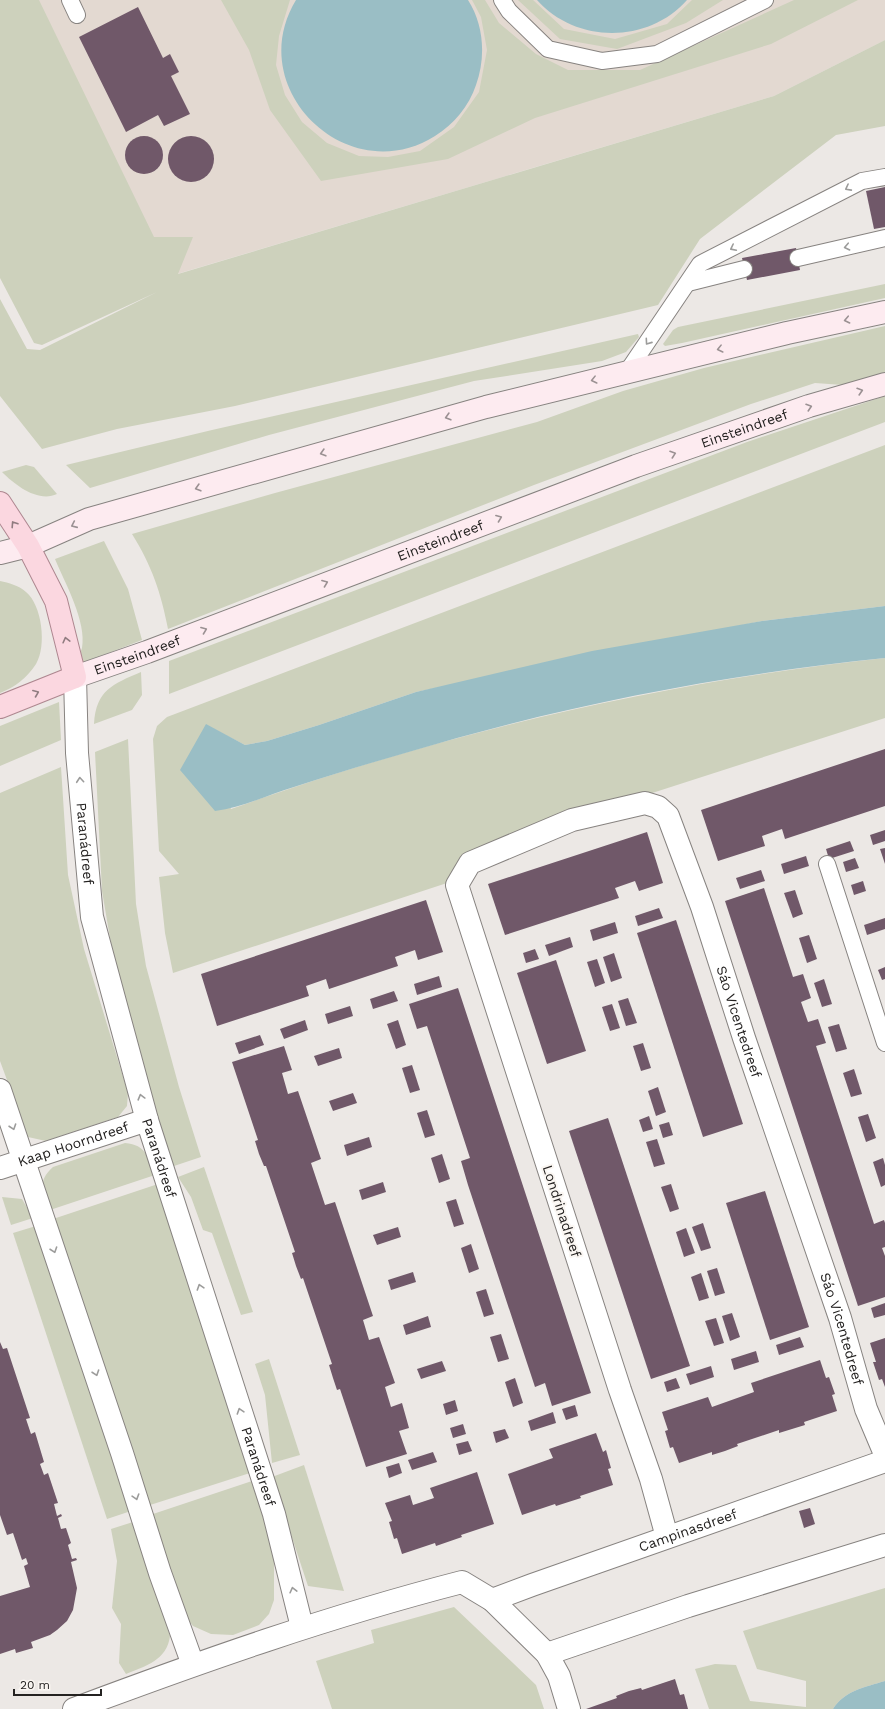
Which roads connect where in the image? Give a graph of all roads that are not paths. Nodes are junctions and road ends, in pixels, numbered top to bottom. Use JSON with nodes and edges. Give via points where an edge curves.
{"nodes":[{"id":1,"x":70,"y":0,"type":"edge"},
{"id":2,"x":502,"y":0,"type":"edge"},
{"id":3,"x":764,"y":0,"type":"edge"},
{"id":4,"x":77,"y":15,"type":"dead end"},
{"id":5,"x":885,"y":177,"type":"edge"},
{"id":6,"x":885,"y":238,"type":"edge"},
{"id":7,"x":798,"y":258,"type":"dead end"},
{"id":8,"x":744,"y":269,"type":"dead end"},
{"id":9,"x":688,"y":283,"type":"junction"},
{"id":10,"x":885,"y":312,"type":"edge"},
{"id":11,"x":627,"y":372,"type":"junction"},
{"id":12,"x":885,"y":384,"type":"edge"},
{"id":13,"x":0,"y":503,"type":"edge"},
{"id":14,"x":28,"y":546,"type":"junction"},
{"id":15,"x":0,"y":553,"type":"edge"},
{"id":16,"x":75,"y":677,"type":"junction"},
{"id":17,"x":0,"y":707,"type":"edge"},
{"id":18,"x":827,"y":864,"type":"dead end"},
{"id":19,"x":457,"y":885,"type":"joint"},
{"id":20,"x":885,"y":1043,"type":"edge"},
{"id":21,"x":0,"y":1090,"type":"edge"},
{"id":22,"x":147,"y":1120,"type":"junction"},
{"id":23,"x":24,"y":1161,"type":"junction"},
{"id":24,"x":0,"y":1168,"type":"edge"},
{"id":25,"x":885,"y":1454,"type":"edge"},
{"id":26,"x":885,"y":1462,"type":"edge"},
{"id":27,"x":667,"y":1537,"type":"junction"},
{"id":28,"x":885,"y":1545,"type":"edge"},
{"id":29,"x":492,"y":1600,"type":"junction"},
{"id":30,"x":302,"y":1627,"type":"junction"},
{"id":31,"x":547,"y":1654,"type":"junction"},
{"id":32,"x":193,"y":1665,"type":"junction"},
{"id":33,"x":74,"y":1709,"type":"edge"},
{"id":34,"x":569,"y":1709,"type":"edge"}],
"edges":[{"from":1,"to":4,"type":"lane"},
{"from":2,"to":3,"type":"lane","via":[[509,11],[548,49],[602,61],[657,54]]},
{"from":5,"to":9,"type":"lane","one_way":true,"via":[[862,181],[700,264]]},
{"from":6,"to":7,"type":"lane","one_way":true},
{"from":8,"to":9,"type":"lane"},
{"from":9,"to":11,"type":"lane","one_way":true},
{"from":10,"to":11,"type":"main road","one_way":true},
{"from":11,"to":14,"type":"main road","one_way":true,"via":[[486,407],[89,518]]},
{"from":16,"to":12,"type":"main road","name":"Einsteindreef","one_way":true,"via":[[636,466],[809,406]]},
{"from":14,"to":13,"type":"main road","one_way":true},
{"from":14,"to":15,"type":"main road"},
{"from":16,"to":14,"type":"main road","one_way":true,"via":[[56,601]]},
{"from":17,"to":16,"type":"main road","name":"Einsteindreef","one_way":true},
{"from":22,"to":16,"type":"street","name":"Paranádreef","one_way":true,"via":[[92,917],[77,753]]},
{"from":18,"to":20,"type":"lane"},
{"from":19,"to":25,"type":"street","name":"Sáo Vicentedreef","via":[[470,863],[572,820],[645,803],[658,807],[668,816],[702,907],[838,1311],[866,1409]]},
{"from":19,"to":27,"type":"street","name":"Londrinadreef","via":[[651,1479]]},
{"from":21,"to":23,"type":"street","one_way":true},
{"from":22,"to":23,"type":"street","name":"Kaap Hoorndreef"},
{"from":30,"to":22,"type":"street","name":"Paranádreef","one_way":true,"via":[[274,1514]]},
{"from":23,"to":24,"type":"street","name":"Kaap Hoorndreef"},
{"from":23,"to":32,"type":"street","one_way":true,"via":[[160,1573]]},
{"from":26,"to":27,"type":"street","name":"Campinasdreef"},
{"from":27,"to":29,"type":"street","name":"Campinasdreef"},
{"from":28,"to":31,"type":"street","via":[[688,1606]]},
{"from":29,"to":30,"type":"street","via":[[462,1582]]},
{"from":29,"to":31,"type":"street"},
{"from":30,"to":32,"type":"street"},
{"from":31,"to":34,"type":"street","via":[[559,1676]]},
{"from":32,"to":33,"type":"street"}]}
